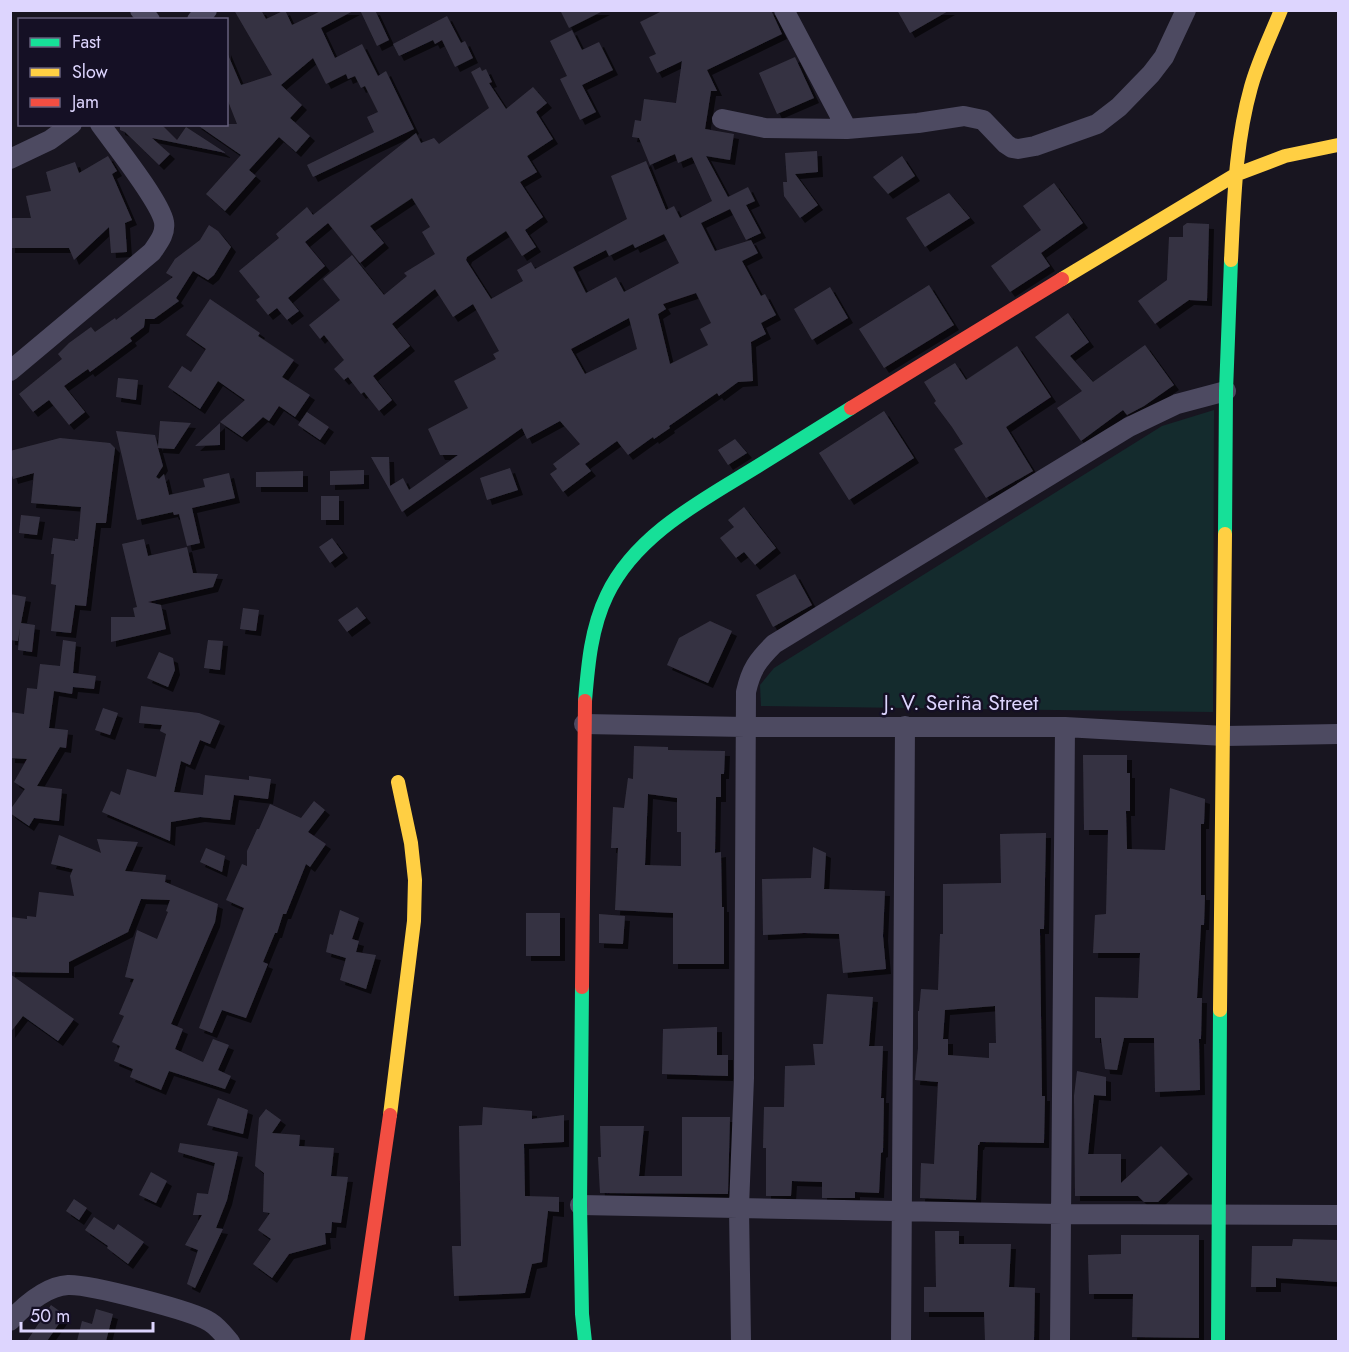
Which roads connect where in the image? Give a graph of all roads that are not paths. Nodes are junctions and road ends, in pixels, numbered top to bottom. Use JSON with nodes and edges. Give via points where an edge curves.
{"nodes":[{"id":1,"x":784,"y":10,"type":"edge"},
{"id":2,"x":1186,"y":10,"type":"edge"},
{"id":3,"x":1281,"y":10,"type":"edge"},
{"id":4,"x":722,"y":119,"type":"dead end"},
{"id":5,"x":69,"y":126,"type":"edge"},
{"id":6,"x":101,"y":126,"type":"edge"},
{"id":7,"x":847,"y":129,"type":"junction"},
{"id":8,"x":1338,"y":145,"type":"edge"},
{"id":9,"x":10,"y":159,"type":"edge"},
{"id":10,"x":1234,"y":175,"type":"junction"},
{"id":11,"x":10,"y":371,"type":"edge"},
{"id":12,"x":1226,"y":391,"type":"junction"},
{"id":13,"x":584,"y":724,"type":"junction"},
{"id":14,"x":905,"y":726,"type":"junction"},
{"id":15,"x":745,"y":727,"type":"junction"},
{"id":16,"x":1065,"y":727,"type":"junction"},
{"id":17,"x":1338,"y":734,"type":"edge"},
{"id":18,"x":1224,"y":735,"type":"junction"},
{"id":19,"x":398,"y":782,"type":"dead end"},
{"id":20,"x":580,"y":1205,"type":"junction"},
{"id":21,"x":739,"y":1207,"type":"junction"},
{"id":22,"x":903,"y":1211,"type":"junction"},
{"id":23,"x":1062,"y":1214,"type":"junction"},
{"id":24,"x":1218,"y":1215,"type":"junction"},
{"id":25,"x":1338,"y":1215,"type":"edge"},
{"id":26,"x":10,"y":1321,"type":"edge"},
{"id":27,"x":230,"y":1341,"type":"edge"},
{"id":28,"x":357,"y":1341,"type":"edge"},
{"id":29,"x":585,"y":1341,"type":"edge"},
{"id":30,"x":741,"y":1341,"type":"edge"},
{"id":31,"x":901,"y":1341,"type":"edge"},
{"id":32,"x":1060,"y":1341,"type":"edge"},
{"id":33,"x":1218,"y":1341,"type":"edge"}],
"edges":[{"from":1,"to":7,"type":"street"},
{"from":2,"to":7,"type":"street","via":[[1164,57],[1151,74],[1097,124],[1018,149],[1006,144],[983,120],[974,117]]},
{"from":3,"to":10,"type":"street","via":[[1251,85]]},
{"from":4,"to":7,"type":"street","via":[[765,128]]},
{"from":5,"to":9,"type":"street"},
{"from":6,"to":11,"type":"street","via":[[152,198],[164,222],[163,234],[152,252]]},
{"from":8,"to":10,"type":"street","via":[[1264,161]]},
{"from":10,"to":12,"type":"street"},
{"from":10,"to":13,"type":"street","via":[[808,434],[664,527],[625,567],[606,597],[588,660]]},
{"from":12,"to":15,"type":"street","via":[[1150,416],[774,644],[750,674]]},
{"from":12,"to":18,"type":"street"},
{"from":13,"to":15,"type":"street","name":"J. V. Seriña Street"},
{"from":13,"to":20,"type":"street"},
{"from":14,"to":15,"type":"street","name":"J. V. Seriña Street"},
{"from":14,"to":16,"type":"street","name":"J. V. Seriña Street"},
{"from":14,"to":22,"type":"street"},
{"from":15,"to":21,"type":"street","via":[[744,1078]]},
{"from":16,"to":18,"type":"street","name":"J. V. Seriña Street"},
{"from":16,"to":23,"type":"street"},
{"from":17,"to":18,"type":"street","name":"J. V. Seriña Street"},
{"from":18,"to":24,"type":"street"},
{"from":19,"to":28,"type":"street","via":[[411,843],[414,921]]},
{"from":20,"to":21,"type":"street"},
{"from":20,"to":29,"type":"street"},
{"from":21,"to":22,"type":"street"},
{"from":21,"to":30,"type":"street"},
{"from":22,"to":23,"type":"street"},
{"from":22,"to":31,"type":"street"},
{"from":23,"to":24,"type":"street"},
{"from":23,"to":32,"type":"street"},
{"from":24,"to":25,"type":"street"},
{"from":24,"to":33,"type":"street"},
{"from":26,"to":27,"type":"street","via":[[34,1300],[68,1285],[186,1311],[210,1322]]}]}
